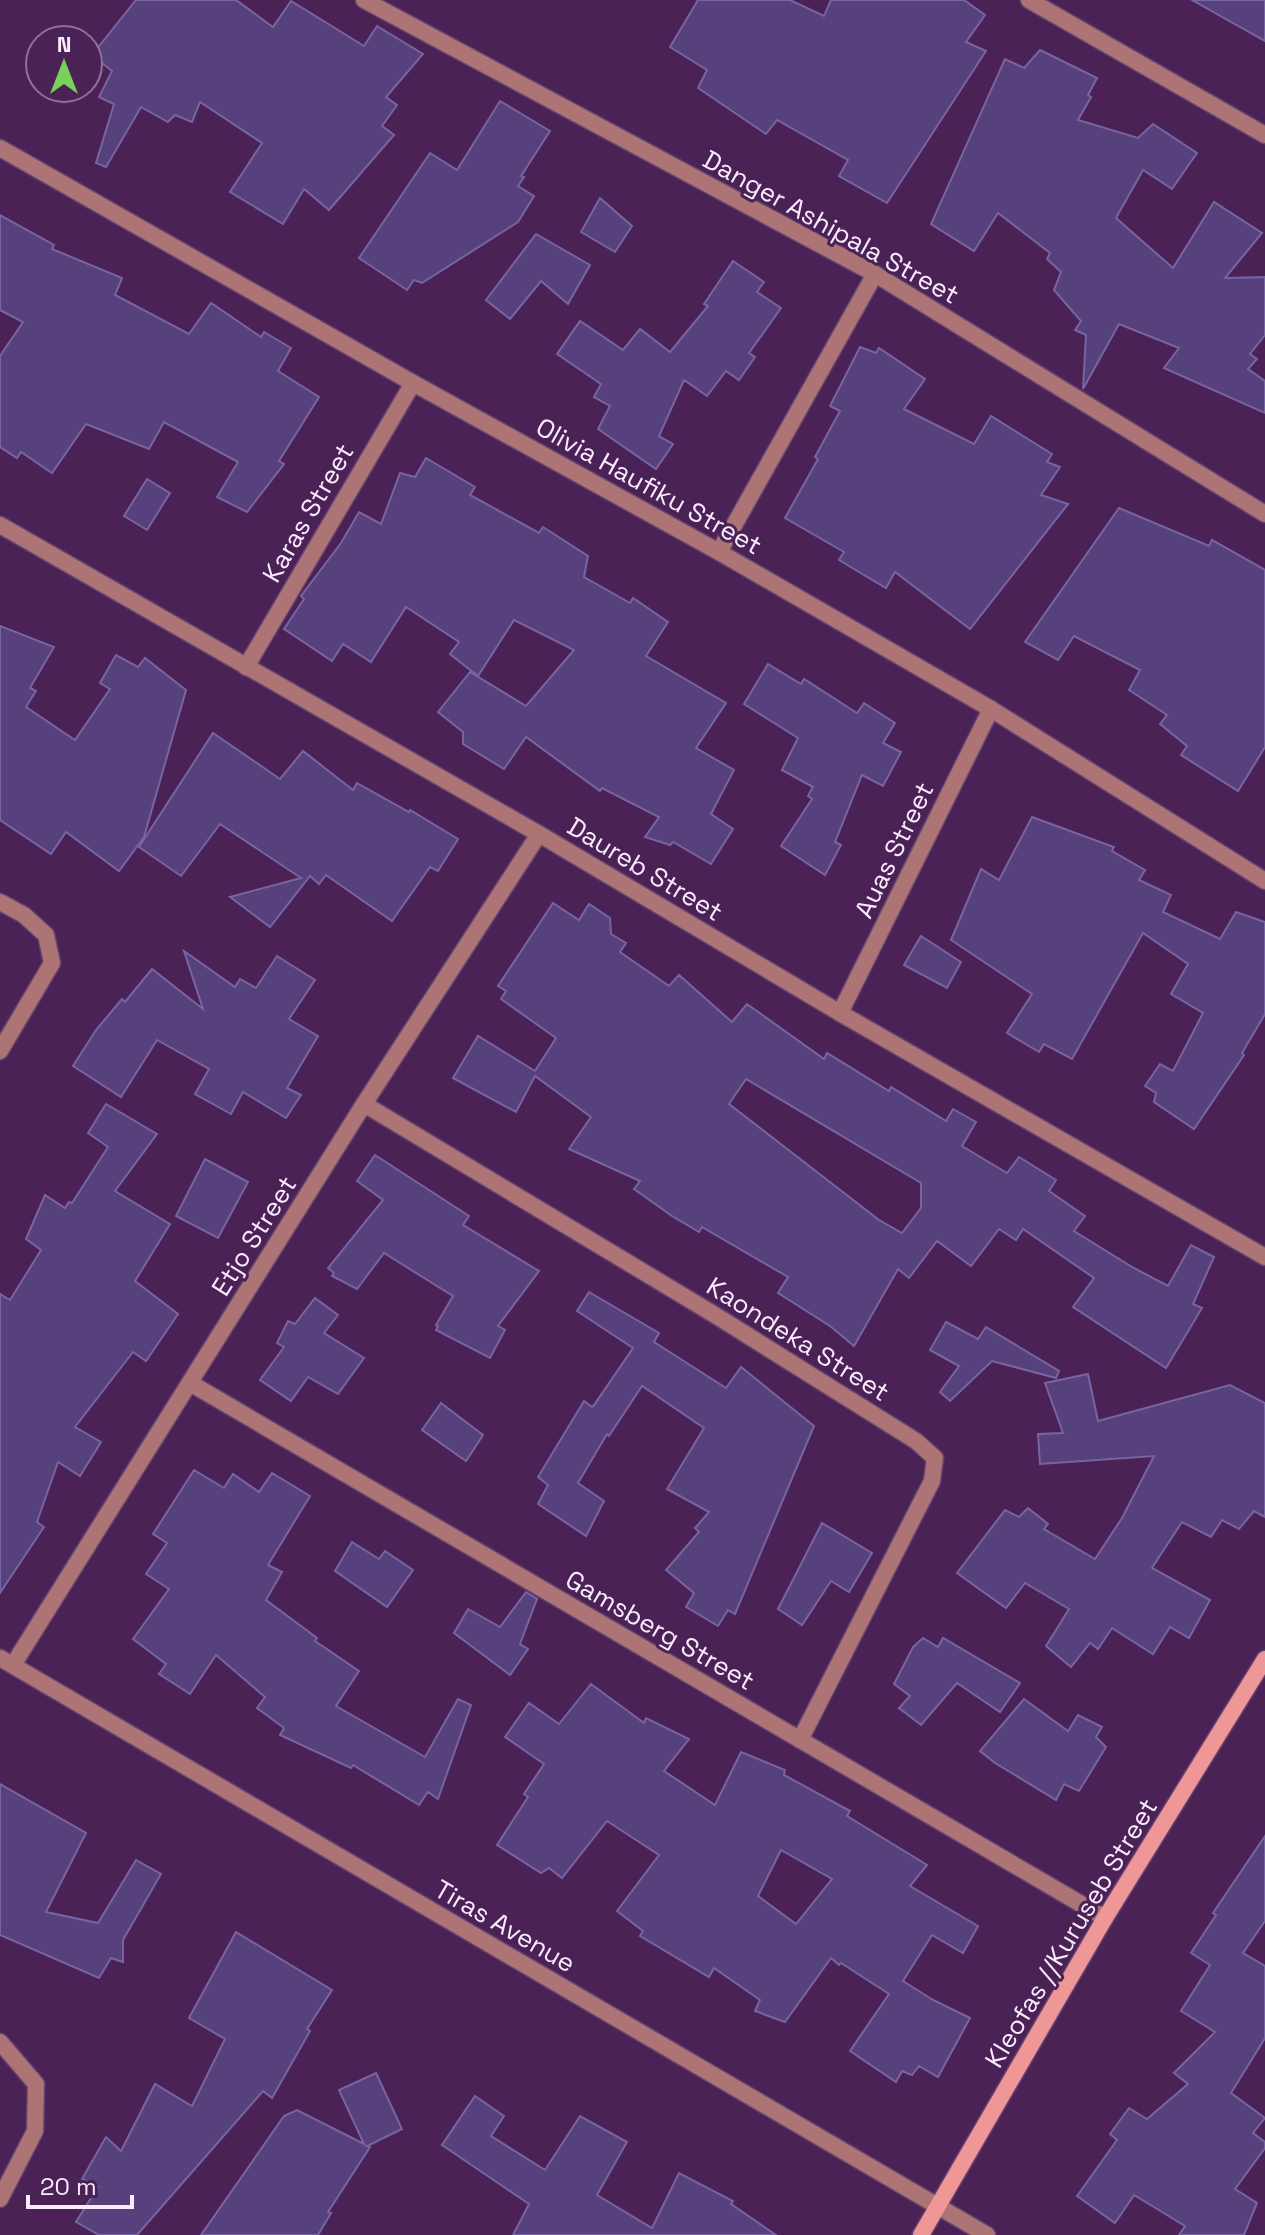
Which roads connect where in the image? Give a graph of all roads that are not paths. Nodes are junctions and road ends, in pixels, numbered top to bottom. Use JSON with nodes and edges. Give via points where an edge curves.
{"nodes":[{"id":1,"x":364,"y":0,"type":"edge"},
{"id":2,"x":1029,"y":0,"type":"edge"},
{"id":3,"x":1265,"y":135,"type":"edge"},
{"id":4,"x":0,"y":148,"type":"edge"},
{"id":5,"x":875,"y":274,"type":"junction"},
{"id":6,"x":413,"y":383,"type":"junction"},
{"id":7,"x":1265,"y":514,"type":"edge"},
{"id":8,"x":0,"y":525,"type":"edge"},
{"id":9,"x":719,"y":552,"type":"junction"},
{"id":10,"x":246,"y":667,"type":"junction"},
{"id":11,"x":991,"y":709,"type":"junction"},
{"id":12,"x":539,"y":834,"type":"junction"},
{"id":13,"x":1265,"y":881,"type":"edge"},
{"id":14,"x":0,"y":902,"type":"edge"},
{"id":15,"x":840,"y":1013,"type":"junction"},
{"id":16,"x":0,"y":1051,"type":"edge"},
{"id":17,"x":364,"y":1104,"type":"junction"},
{"id":18,"x":1265,"y":1257,"type":"edge"},
{"id":19,"x":190,"y":1383,"type":"junction"},
{"id":20,"x":1265,"y":1659,"type":"edge"},
{"id":21,"x":6,"y":1662,"type":"edge"},
{"id":22,"x":800,"y":1740,"type":"junction"},
{"id":23,"x":1105,"y":1918,"type":"junction"},
{"id":24,"x":0,"y":2042,"type":"edge"},
{"id":25,"x":0,"y":2199,"type":"edge"},
{"id":26,"x":937,"y":2207,"type":"junction"},
{"id":27,"x":921,"y":2235,"type":"edge"},
{"id":28,"x":987,"y":2235,"type":"edge"}],
"edges":[{"from":1,"to":5,"type":"street","name":"Danger Ashipala Street"},
{"from":2,"to":3,"type":"street"},
{"from":4,"to":6,"type":"street","name":"Olivia Haufiku Street"},
{"from":5,"to":7,"type":"street","name":"Danger Ashipala Street"},
{"from":5,"to":9,"type":"street"},
{"from":6,"to":9,"type":"street","name":"Olivia Haufiku Street"},
{"from":6,"to":10,"type":"street","name":"Karas Street"},
{"from":8,"to":10,"type":"street","name":"Daureb Street"},
{"from":9,"to":11,"type":"street","name":"Olivia Haufiku Street"},
{"from":10,"to":12,"type":"street","name":"Daureb Street"},
{"from":11,"to":13,"type":"street","name":"Olivia Haufiku Street"},
{"from":11,"to":15,"type":"street","name":"Auas Street"},
{"from":12,"to":15,"type":"street","name":"Daureb Street"},
{"from":12,"to":17,"type":"street","name":"Etjo Street"},
{"from":14,"to":16,"type":"street","via":[[46,935],[52,963]]},
{"from":15,"to":18,"type":"street","name":"Daureb Street"},
{"from":17,"to":19,"type":"street","name":"Etjo Street"},
{"from":17,"to":22,"type":"street","name":"Kaondeka Street","via":[[715,1315],[935,1458],[932,1481]]},
{"from":19,"to":21,"type":"street","name":"Etjo Street"},
{"from":19,"to":22,"type":"street","name":"Gamsberg Street"},
{"from":20,"to":23,"type":"street","name":"Kleofas //Kuruseb Street"},
{"from":21,"to":26,"type":"street","name":"Tiras Avenue"},
{"from":22,"to":23,"type":"street","name":"Gamsberg Street"},
{"from":23,"to":26,"type":"street","name":"Kleofas //Kuruseb Street"},
{"from":24,"to":25,"type":"street","via":[[36,2084],[35,2131]]},
{"from":26,"to":27,"type":"street","name":"Kleofas //Kuruseb Street"},
{"from":26,"to":28,"type":"street","name":"Tiras Avenue"}]}
